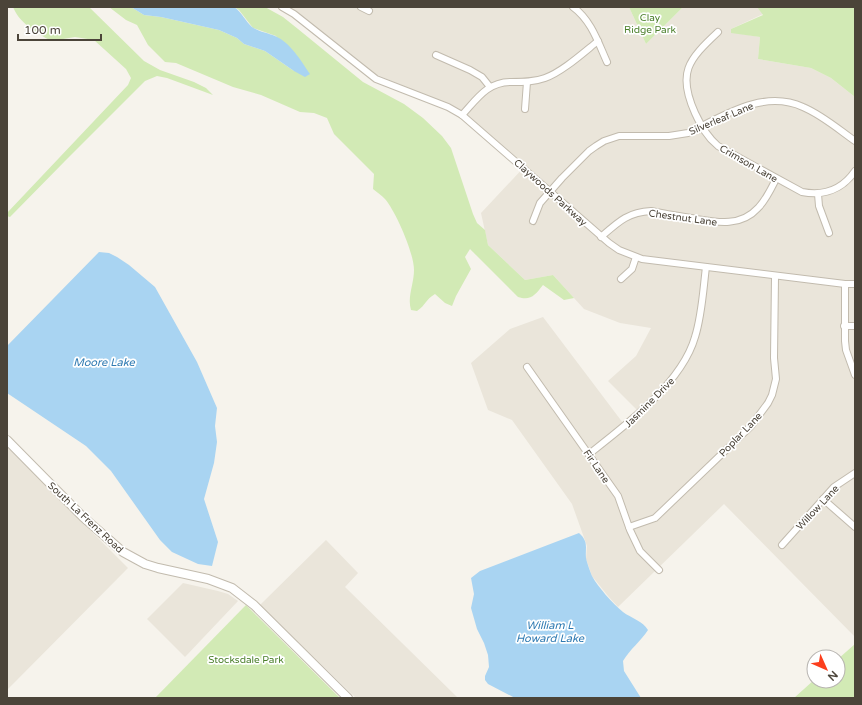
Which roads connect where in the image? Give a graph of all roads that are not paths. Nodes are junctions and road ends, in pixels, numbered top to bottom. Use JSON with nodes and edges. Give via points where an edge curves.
{"nodes":[{"id":1,"x":282,"y":7,"type":"edge"},
{"id":2,"x":361,"y":7,"type":"edge"},
{"id":3,"x":573,"y":7,"type":"edge"},
{"id":4,"x":369,"y":11,"type":"dead end"},
{"id":5,"x":718,"y":32,"type":"dead end"},
{"id":6,"x":598,"y":41,"type":"junction"},
{"id":7,"x":436,"y":55,"type":"dead end"},
{"id":8,"x":607,"y":62,"type":"dead end"},
{"id":9,"x":527,"y":82,"type":"junction"},
{"id":10,"x":490,"y":87,"type":"junction"},
{"id":11,"x":525,"y":109,"type":"dead end"},
{"id":12,"x":462,"y":115,"type":"junction"},
{"id":13,"x":702,"y":126,"type":"junction"},
{"id":14,"x":855,"y":141,"type":"edge"},
{"id":15,"x":855,"y":171,"type":"edge"},
{"id":16,"x":776,"y":179,"type":"junction"},
{"id":17,"x":549,"y":192,"type":"junction"},
{"id":18,"x":818,"y":194,"type":"junction"},
{"id":19,"x":533,"y":221,"type":"dead end"},
{"id":20,"x":829,"y":233,"type":"dead end"},
{"id":21,"x":601,"y":236,"type":"junction"},
{"id":22,"x":636,"y":257,"type":"junction"},
{"id":23,"x":706,"y":268,"type":"junction"},
{"id":24,"x":774,"y":277,"type":"junction"},
{"id":25,"x":621,"y":279,"type":"dead end"},
{"id":26,"x":845,"y":284,"type":"junction"},
{"id":27,"x":855,"y":284,"type":"edge"},
{"id":28,"x":844,"y":326,"type":"junction"},
{"id":29,"x":855,"y":326,"type":"edge"},
{"id":30,"x":527,"y":367,"type":"dead end"},
{"id":31,"x":855,"y":375,"type":"edge"},
{"id":32,"x":7,"y":440,"type":"edge"},
{"id":33,"x":589,"y":454,"type":"junction"},
{"id":34,"x":855,"y":472,"type":"edge"},
{"id":35,"x":823,"y":499,"type":"junction"},
{"id":36,"x":629,"y":527,"type":"junction"},
{"id":37,"x":855,"y":528,"type":"edge"},
{"id":38,"x":782,"y":545,"type":"dead end"},
{"id":39,"x":659,"y":570,"type":"dead end"},
{"id":40,"x":348,"y":698,"type":"edge"}],
"edges":[{"from":1,"to":12,"type":"street","name":"Claywoods Parkway","via":[[376,79]]},
{"from":2,"to":4,"type":"street"},
{"from":3,"to":6,"type":"street","via":[[591,26]]},
{"from":5,"to":13,"type":"street","name":"Crimson Lane","via":[[695,55],[686,75],[688,98]]},
{"from":6,"to":8,"type":"street"},
{"from":6,"to":9,"type":"street","via":[[564,68],[545,78]]},
{"from":7,"to":10,"type":"street","via":[[482,77]]},
{"from":9,"to":10,"type":"street","via":[[503,82]]},
{"from":9,"to":11,"type":"street"},
{"from":10,"to":12,"type":"street"},
{"from":12,"to":17,"type":"street","name":"Claywoods Parkway"},
{"from":13,"to":14,"type":"street","name":"Silverleaf Lane","via":[[754,103],[783,101],[812,111]]},
{"from":13,"to":16,"type":"street","name":"Crimson Lane","via":[[718,146]]},
{"from":13,"to":17,"type":"street","name":"Silverleaf Lane","via":[[679,135],[627,136],[604,141],[589,151]]},
{"from":15,"to":18,"type":"street","via":[[840,186]]},
{"from":16,"to":18,"type":"street","name":"Crimson Lane","via":[[802,192]]},
{"from":16,"to":21,"type":"street","name":"Chestnut Lane","via":[[757,209],[737,221],[720,223],[643,212],[629,215]]},
{"from":17,"to":19,"type":"street","name":"Silverleaf Lane","via":[[540,202]]},
{"from":17,"to":21,"type":"street","name":"Claywoods Parkway"},
{"from":18,"to":20,"type":"street","via":[[819,206]]},
{"from":21,"to":22,"type":"street","name":"Claywoods Parkway","via":[[619,250]]},
{"from":22,"to":23,"type":"street","name":"Claywoods Parkway"},
{"from":22,"to":25,"type":"street","via":[[632,269]]},
{"from":23,"to":24,"type":"street","name":"Claywoods Parkway"},
{"from":23,"to":33,"type":"street","name":"Jasmine Drive","via":[[702,308],[695,338],[683,365],[625,426]]},
{"from":24,"to":26,"type":"street","name":"Claywoods Parkway"},
{"from":24,"to":36,"type":"street","name":"Poplar Lane","via":[[776,379],[768,404],[750,426],[654,518]]},
{"from":26,"to":27,"type":"street","name":"Claywoods Parkway"},
{"from":26,"to":28,"type":"street"},
{"from":28,"to":29,"type":"street"},
{"from":28,"to":31,"type":"street","via":[[846,350]]},
{"from":30,"to":33,"type":"street","name":"Fir Lane"},
{"from":32,"to":40,"type":"street","name":"South La Frenz Road","via":[[83,517],[123,552],[152,566],[208,579],[232,588],[254,605]]},
{"from":33,"to":36,"type":"street","name":"Fir Lane","via":[[618,496]]},
{"from":34,"to":35,"type":"street","name":"Willow Lane"},
{"from":35,"to":37,"type":"street"},
{"from":35,"to":38,"type":"street","name":"Willow Lane"},
{"from":36,"to":39,"type":"street","name":"Fir Lane","via":[[640,551]]}]}
